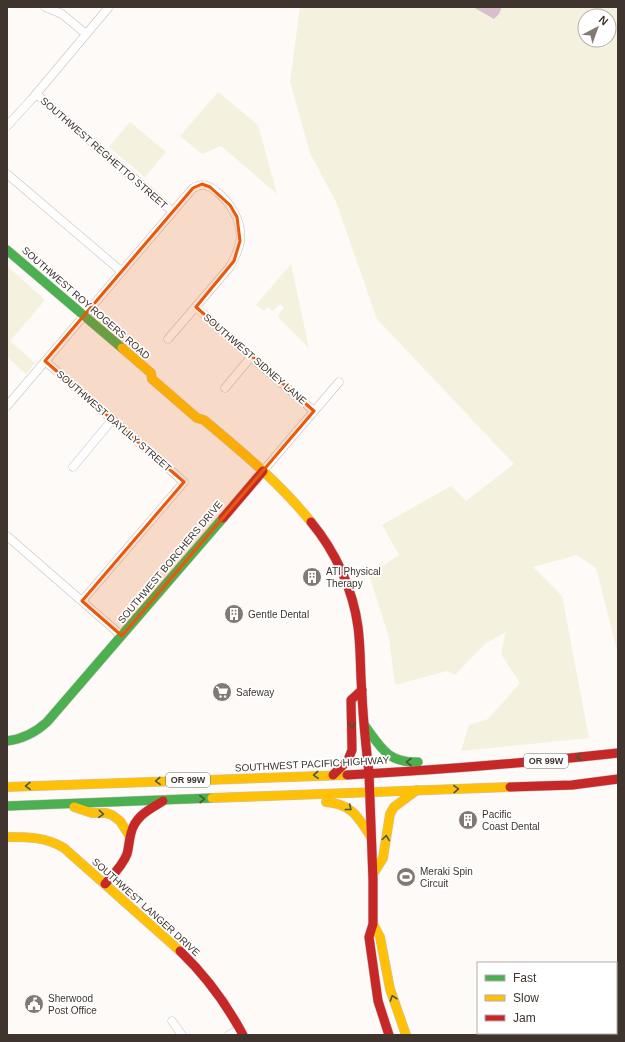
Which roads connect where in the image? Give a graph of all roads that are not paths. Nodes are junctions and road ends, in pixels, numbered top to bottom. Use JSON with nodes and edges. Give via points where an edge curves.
{"nodes":[{"id":1,"x":45,"y":7,"type":"edge"},
{"id":2,"x":109,"y":7,"type":"edge"},
{"id":3,"x":86,"y":34,"type":"junction"},
{"id":4,"x":36,"y":94,"type":"junction"},
{"id":5,"x":7,"y":126,"type":"edge"},
{"id":6,"x":7,"y":174,"type":"edge"},
{"id":7,"x":172,"y":211,"type":"junction"},
{"id":8,"x":7,"y":250,"type":"edge"},
{"id":9,"x":121,"y":271,"type":"junction"},
{"id":10,"x":196,"y":307,"type":"junction"},
{"id":11,"x":84,"y":316,"type":"junction"},
{"id":12,"x":168,"y":339,"type":"dead end"},
{"id":13,"x":251,"y":357,"type":"junction"},
{"id":14,"x":45,"y":361,"type":"junction"},
{"id":15,"x":339,"y":382,"type":"dead end"},
{"id":16,"x":225,"y":388,"type":"dead end"},
{"id":17,"x":7,"y":406,"type":"edge"},
{"id":18,"x":314,"y":411,"type":"junction"},
{"id":19,"x":112,"y":420,"type":"junction"},
{"id":20,"x":73,"y":467,"type":"dead end"},
{"id":21,"x":263,"y":471,"type":"junction"},
{"id":22,"x":7,"y":536,"type":"edge"},
{"id":23,"x":82,"y":601,"type":"junction"},
{"id":24,"x":122,"y":636,"type":"junction"},
{"id":25,"x":362,"y":690,"type":"junction"},
{"id":26,"x":365,"y":726,"type":"junction"},
{"id":27,"x":7,"y":741,"type":"edge"},
{"id":28,"x":618,"y":753,"type":"edge"},
{"id":29,"x":474,"y":767,"type":"junction"},
{"id":30,"x":369,"y":773,"type":"junction"},
{"id":31,"x":333,"y":774,"type":"junction"},
{"id":32,"x":618,"y":779,"type":"edge"},
{"id":33,"x":7,"y":787,"type":"edge"},
{"id":34,"x":417,"y":790,"type":"junction"},
{"id":35,"x":370,"y":793,"type":"junction"},
{"id":36,"x":258,"y":797,"type":"junction"},
{"id":37,"x":163,"y":800,"type":"junction"},
{"id":38,"x":65,"y":804,"type":"junction"},
{"id":39,"x":7,"y":806,"type":"edge"},
{"id":40,"x":130,"y":835,"type":"junction"},
{"id":41,"x":7,"y":837,"type":"edge"},
{"id":42,"x":372,"y":837,"type":"junction"},
{"id":43,"x":373,"y":874,"type":"junction"},
{"id":44,"x":105,"y":884,"type":"junction"},
{"id":45,"x":373,"y":924,"type":"junction"},
{"id":46,"x":380,"y":1006,"type":"junction"},
{"id":47,"x":172,"y":1021,"type":"dead end"},
{"id":48,"x":242,"y":1032,"type":"edge"},
{"id":49,"x":182,"y":1035,"type":"edge"},
{"id":50,"x":229,"y":1035,"type":"edge"},
{"id":51,"x":389,"y":1035,"type":"edge"},
{"id":52,"x":397,"y":1035,"type":"edge"},
{"id":53,"x":406,"y":1035,"type":"edge"}],
"edges":[{"from":1,"to":3,"type":"street","via":[[62,14]]},
{"from":2,"to":3,"type":"street"},
{"from":3,"to":4,"type":"street"},
{"from":4,"to":5,"type":"street"},
{"from":4,"to":7,"type":"street","name":"SOUTHWEST REGHETTO STREET"},
{"from":6,"to":9,"type":"street"},
{"from":7,"to":9,"type":"street"},
{"from":7,"to":10,"type":"street","via":[[193,188],[202,184],[221,195],[237,217],[240,241],[234,261]]},
{"from":8,"to":11,"type":"main road","name":"SOUTHWEST ROY ROGERS ROAD"},
{"from":9,"to":11,"type":"street"},
{"from":10,"to":12,"type":"street"},
{"from":10,"to":13,"type":"street","name":"SOUTHWEST SIDNEY LANE"},
{"from":11,"to":14,"type":"street"},
{"from":11,"to":21,"type":"main road","name":"SOUTHWEST ROY ROGERS ROAD","via":[[201,413],[204,420]]},
{"from":13,"to":16,"type":"street"},
{"from":13,"to":18,"type":"street","name":"SOUTHWEST SIDNEY LANE"},
{"from":14,"to":17,"type":"street"},
{"from":14,"to":19,"type":"street","name":"SOUTHWEST DAYLILY STREET"},
{"from":15,"to":18,"type":"street","name":"SOUTHWEST BORCHERS DRIVE"},
{"from":18,"to":21,"type":"street","name":"SOUTHWEST BORCHERS DRIVE"},
{"from":19,"to":20,"type":"street"},
{"from":19,"to":23,"type":"street","name":"SOUTHWEST DAYLILY STREET","via":[[184,482]]},
{"from":21,"to":24,"type":"main road","name":"SOUTHWEST BORCHERS DRIVE"},
{"from":21,"to":25,"type":"main road","name":"SOUTHWEST ROY ROGERS ROAD","via":[[312,521],[344,575],[359,634]]},
{"from":22,"to":23,"type":"street"},
{"from":23,"to":24,"type":"street"},
{"from":24,"to":27,"type":"main road","name":"SOUTHWEST BORCHERS DRIVE","via":[[39,729],[21,739]]},
{"from":25,"to":26,"type":"main road","name":"SOUTHWEST ROY ROGERS ROAD"},
{"from":25,"to":31,"type":"main road","one_way":true,"via":[[351,700],[352,750],[348,760]]},
{"from":29,"to":26,"type":"main road","one_way":true,"via":[[458,759],[413,763],[393,759]]},
{"from":26,"to":30,"type":"main road","name":"SOUTHWEST ROY ROGERS ROAD"},
{"from":28,"to":29,"type":"main road","name":"SOUTHWEST PACIFIC HIGHWAY","number":"OR 99W","one_way":true},
{"from":29,"to":30,"type":"main road","name":"SOUTHWEST PACIFIC HIGHWAY","number":"OR 99W"},
{"from":30,"to":31,"type":"main road","name":"SOUTHWEST PACIFIC HIGHWAY","number":"OR 99W"},
{"from":30,"to":35,"type":"main road","name":"SOUTHWEST ROY ROGERS ROAD"},
{"from":31,"to":33,"type":"main road","name":"SOUTHWEST PACIFIC HIGHWAY","number":"OR 99W","one_way":true},
{"from":34,"to":32,"type":"main road","number":"OR 99W","one_way":true,"via":[[572,785]]},
{"from":34,"to":35,"type":"main road","number":"OR 99W"},
{"from":43,"to":34,"type":"main road","one_way":true,"via":[[383,858],[390,814],[394,807]]},
{"from":35,"to":36,"type":"main road","number":"OR 99W"},
{"from":35,"to":42,"type":"main road","name":"SOUTHWEST ROY ROGERS ROAD"},
{"from":37,"to":36,"type":"main road","number":"OR 99W","one_way":true},
{"from":36,"to":42,"type":"main road","one_way":true,"via":[[267,804],[343,804],[351,808]]},
{"from":37,"to":38,"type":"main road","number":"OR 99W"},
{"from":37,"to":40,"type":"main road","via":[[139,817]]},
{"from":38,"to":39,"type":"main road","number":"OR 99W"},
{"from":38,"to":40,"type":"main road","one_way":true,"via":[[92,813],[106,813],[120,821]]},
{"from":40,"to":44,"type":"main road","via":[[124,860]]},
{"from":41,"to":44,"type":"main road","name":"SOUTHWEST LANGER DRIVE","via":[[36,837],[55,842]]},
{"from":42,"to":43,"type":"main road","name":"SOUTHWEST ROY ROGERS ROAD"},
{"from":43,"to":45,"type":"main road","name":"SOUTHWEST ROY ROGERS ROAD"},
{"from":44,"to":48,"type":"main road","name":"SOUTHWEST LANGER DRIVE","via":[[193,963],[215,989]]},
{"from":45,"to":46,"type":"main road","via":[[368,937]]},
{"from":53,"to":45,"type":"main road","one_way":true,"via":[[390,989],[380,937]]},
{"from":46,"to":51,"type":"main road"},
{"from":46,"to":52,"type":"main road","via":[[390,1016]]},
{"from":47,"to":49,"type":"street"},
{"from":48,"to":50,"type":"street"}]}
